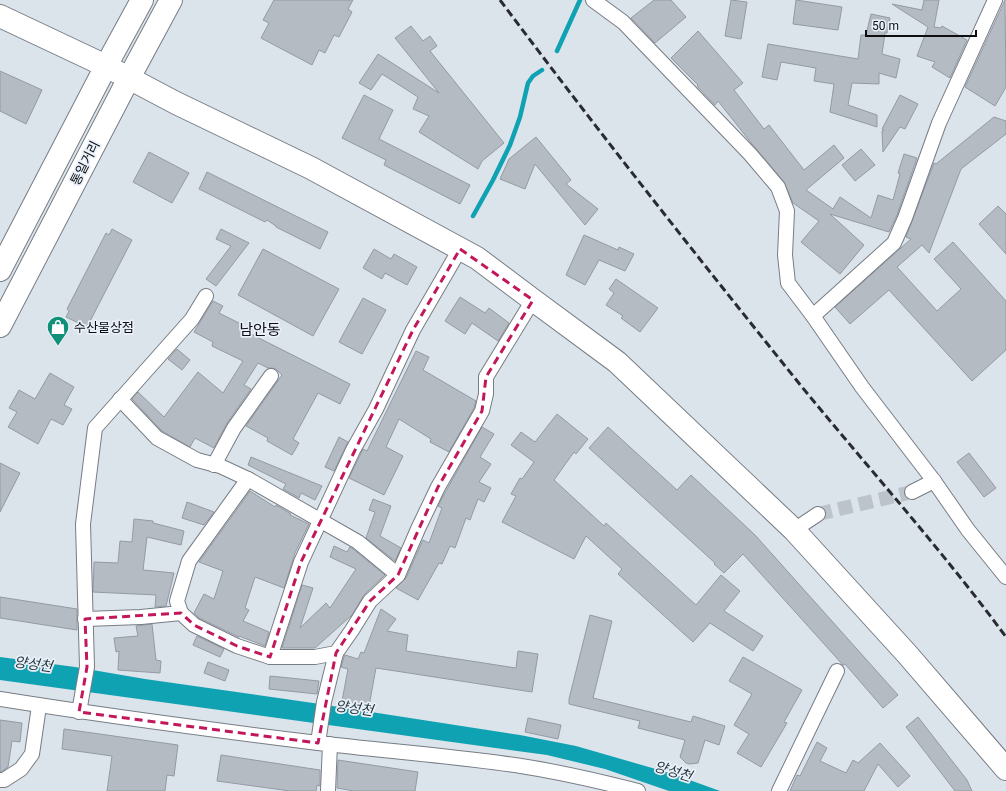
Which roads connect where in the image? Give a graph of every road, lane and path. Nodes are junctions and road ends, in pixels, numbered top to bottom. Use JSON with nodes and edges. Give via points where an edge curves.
{"nodes":[{"id":1,"x":142,"y":0,"type":"edge"},
{"id":2,"x":171,"y":0,"type":"edge"},
{"id":3,"x":593,"y":0,"type":"edge"},
{"id":4,"x":995,"y":0,"type":"edge"},
{"id":5,"x":0,"y":16,"type":"edge"},
{"id":6,"x":106,"y":66,"type":"junction"},
{"id":7,"x":129,"y":78,"type":"junction"},
{"id":8,"x":460,"y":249,"type":"junction"},
{"id":9,"x":0,"y":270,"type":"edge"},
{"id":10,"x":206,"y":296,"type":"dead end"},
{"id":11,"x":533,"y":300,"type":"junction"},
{"id":12,"x":813,"y":316,"type":"junction"},
{"id":13,"x":0,"y":326,"type":"edge"},
{"id":14,"x":271,"y":376,"type":"dead end"},
{"id":15,"x":120,"y":399,"type":"junction"},
{"id":16,"x":214,"y":464,"type":"junction"},
{"id":17,"x":248,"y":479,"type":"junction"},
{"id":18,"x":934,"y":481,"type":"junction"},
{"id":19,"x":912,"y":492,"type":"tunnel mouth"},
{"id":20,"x":818,"y":514,"type":"tunnel mouth"},
{"id":21,"x":320,"y":521,"type":"junction"},
{"id":22,"x":794,"y":530,"type":"junction"},
{"id":23,"x":398,"y":575,"type":"junction"},
{"id":24,"x":1006,"y":577,"type":"edge"},
{"id":25,"x":181,"y":614,"type":"junction"},
{"id":26,"x":85,"y":619,"type":"junction"},
{"id":27,"x":336,"y":653,"type":"junction"},
{"id":28,"x":270,"y":657,"type":"junction"},
{"id":29,"x":837,"y":671,"type":"dead end"},
{"id":30,"x":0,"y":699,"type":"edge"},
{"id":31,"x":39,"y":706,"type":"junction"},
{"id":32,"x":79,"y":712,"type":"junction"},
{"id":33,"x":322,"y":741,"type":"junction"},
{"id":34,"x":1006,"y":769,"type":"edge"},
{"id":35,"x":0,"y":780,"type":"edge"},
{"id":36,"x":598,"y":786,"type":"edge"},
{"id":37,"x":328,"y":791,"type":"edge"},
{"id":38,"x":638,"y":791,"type":"edge"},
{"id":39,"x":778,"y":791,"type":"edge"}],
"edges":[{"from":1,"to":6,"type":"main road","name":"통일거리"},
{"from":2,"to":7,"type":"main road","name":"통일거리"},
{"from":3,"to":12,"type":"street","via":[[623,22],[750,154],[778,187],[787,211],[785,255],[788,283]]},
{"from":4,"to":12,"type":"street","via":[[939,123],[894,243]]},
{"from":5,"to":6,"type":"main road"},
{"from":6,"to":7,"type":"main road"},
{"from":6,"to":9,"type":"main road","name":"통일거리"},
{"from":7,"to":8,"type":"main road","via":[[311,168]]},
{"from":7,"to":13,"type":"main road","name":"통일거리"},
{"from":8,"to":11,"type":"main road","via":[[477,258]]},
{"from":8,"to":21,"type":"street","via":[[413,330]]},
{"from":10,"to":15,"type":"street","via":[[192,319]]},
{"from":11,"to":22,"type":"main road","via":[[617,362]]},
{"from":11,"to":23,"type":"street","via":[[486,377],[482,411],[438,487]]},
{"from":12,"to":18,"type":"street","via":[[862,387]]},
{"from":14,"to":16,"type":"street","via":[[234,428]]},
{"from":15,"to":16,"type":"street","via":[[157,438],[196,460]]},
{"from":15,"to":26,"type":"street","via":[[96,428],[83,524]]},
{"from":16,"to":17,"type":"street"},
{"from":17,"to":21,"type":"street"},
{"from":17,"to":25,"type":"street","via":[[189,561],[177,601]]},
{"from":18,"to":19,"type":"street"},
{"from":18,"to":24,"type":"street","via":[[968,530]]},
{"from":20,"to":22,"type":"street"},
{"from":21,"to":23,"type":"street","via":[[358,542]]},
{"from":21,"to":28,"type":"street","via":[[301,562]]},
{"from":22,"to":34,"type":"main road","via":[[907,654]]},
{"from":23,"to":27,"type":"street","via":[[370,601]]},
{"from":25,"to":26,"type":"street"},
{"from":25,"to":28,"type":"street","via":[[194,626],[237,646]]},
{"from":26,"to":32,"type":"street","via":[[87,667]]},
{"from":27,"to":28,"type":"street","via":[[315,657]]},
{"from":27,"to":33,"type":"street","via":[[324,702]]},
{"from":29,"to":39,"type":"street"},
{"from":30,"to":31,"type":"street"},
{"from":31,"to":32,"type":"street"},
{"from":31,"to":35,"type":"street","via":[[32,754],[21,769]]},
{"from":32,"to":33,"type":"street"},
{"from":33,"to":36,"type":"street","via":[[522,766]]},
{"from":33,"to":37,"type":"street"},
{"from":36,"to":38,"type":"street"}]}
